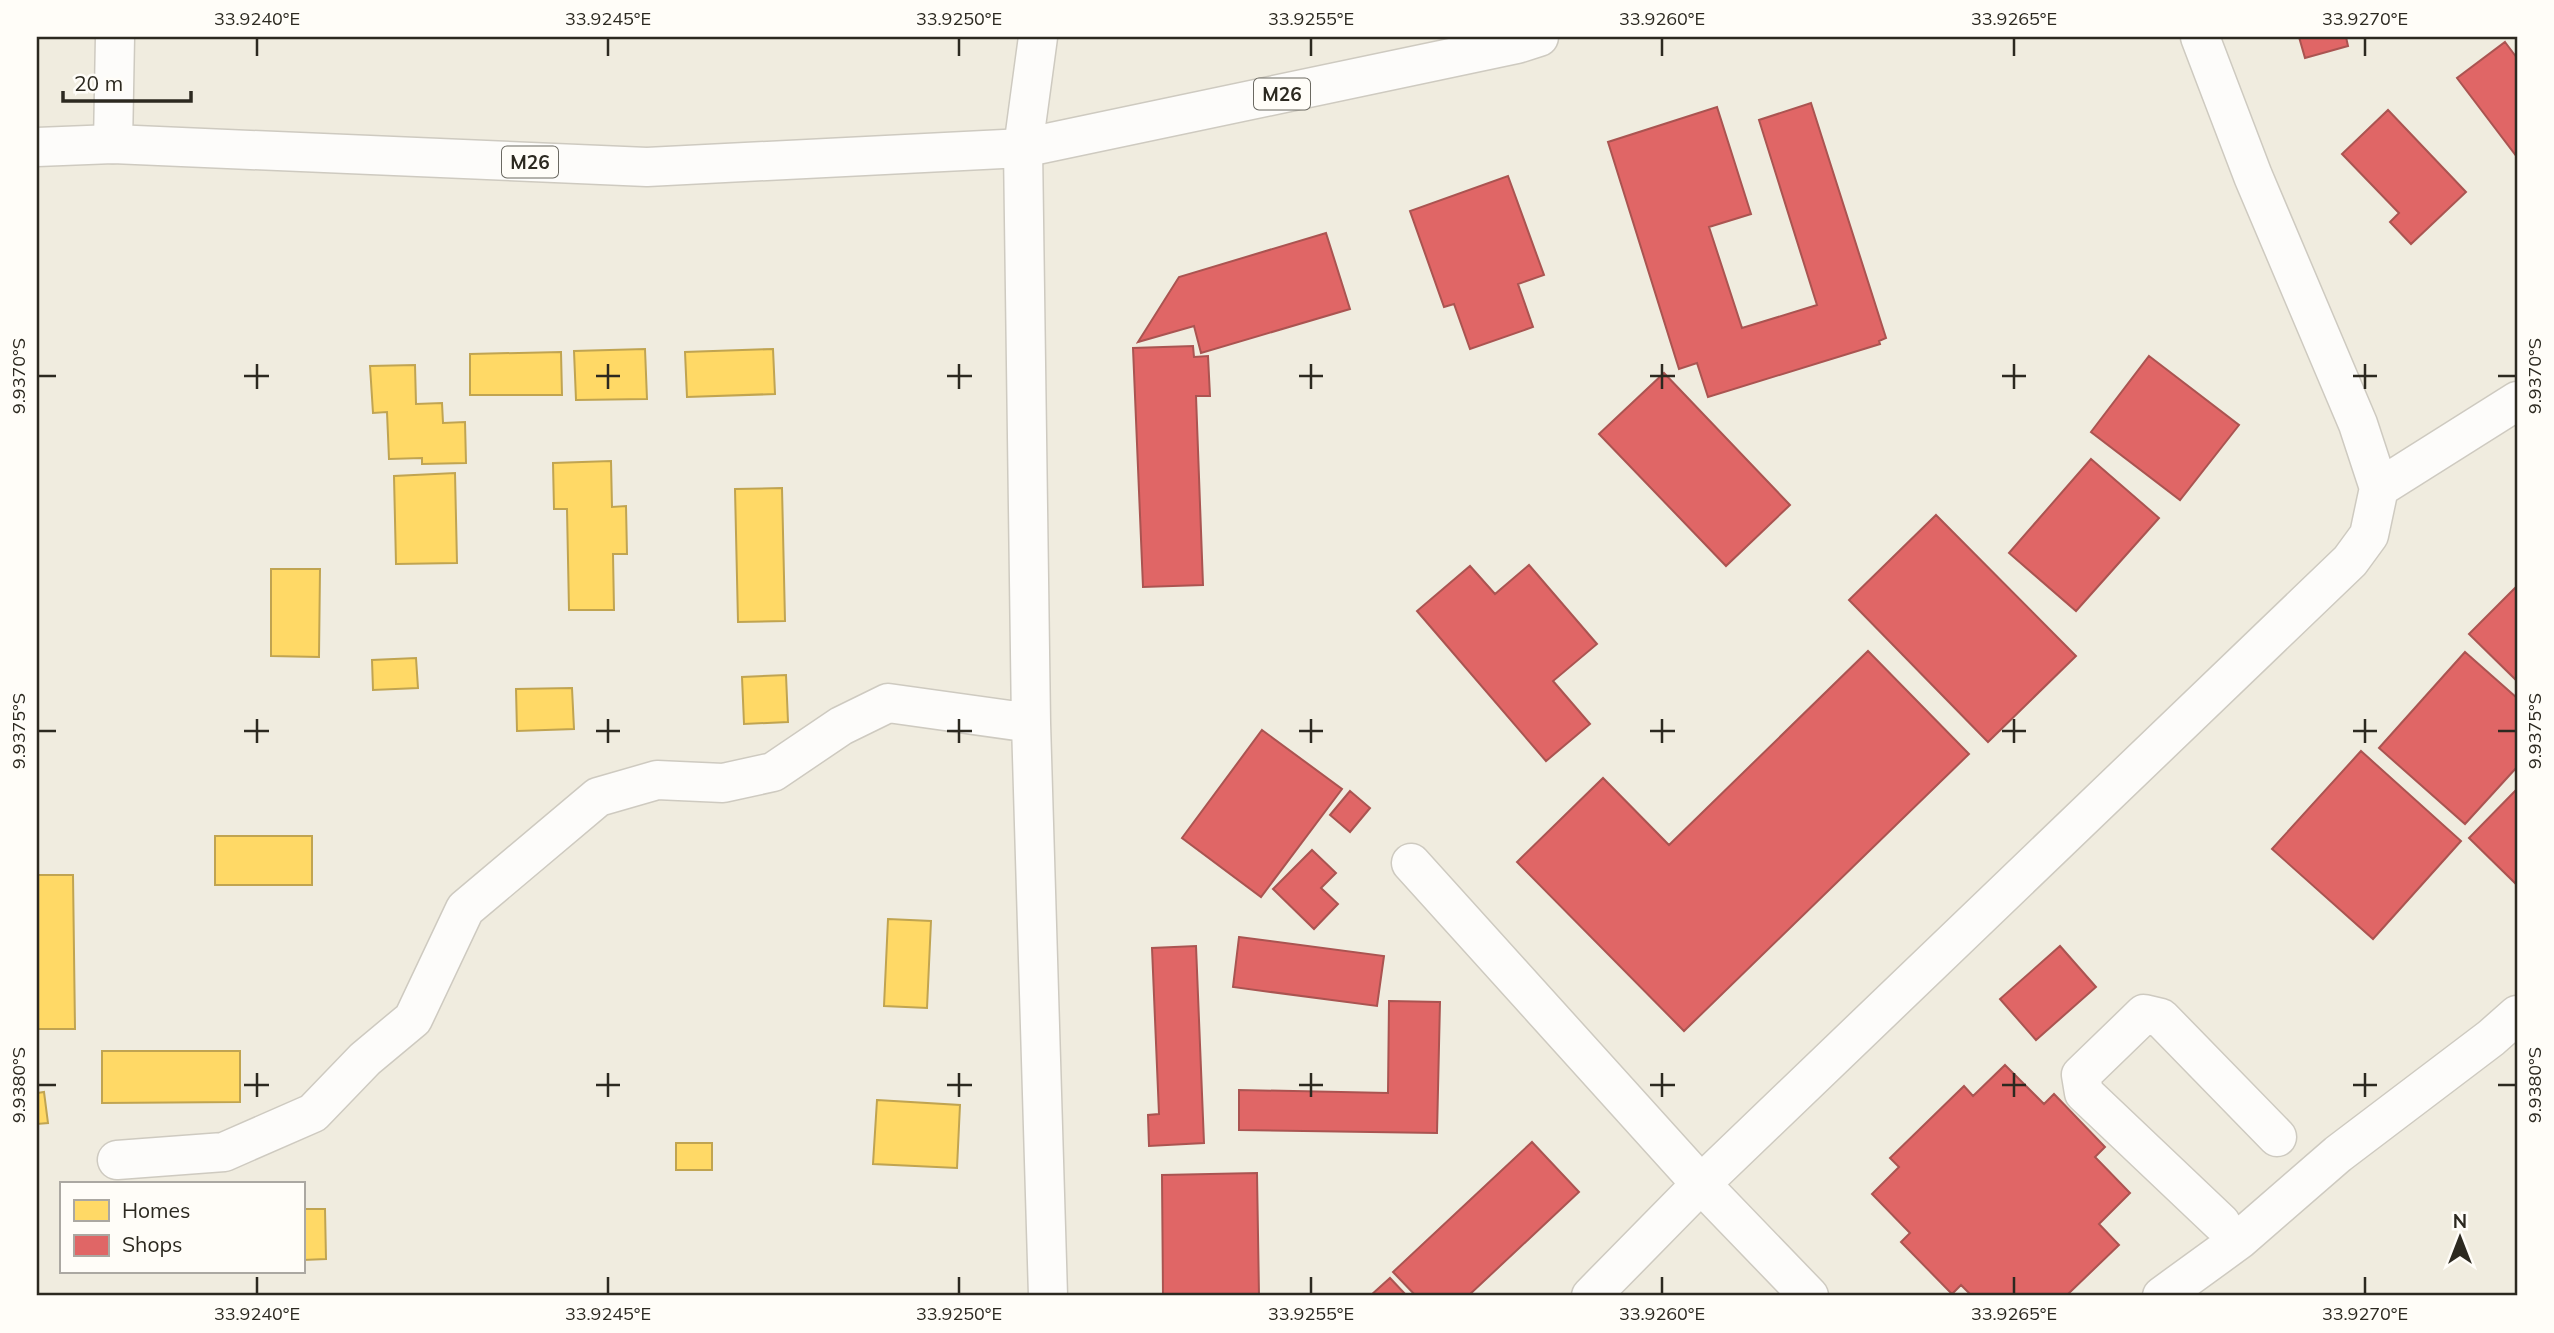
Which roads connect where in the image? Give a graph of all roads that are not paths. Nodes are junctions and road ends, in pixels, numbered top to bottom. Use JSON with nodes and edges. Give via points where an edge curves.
{"nodes":[{"id":1,"x":115,"y":37,"type":"edge"},
{"id":2,"x":1038,"y":37,"type":"edge"},
{"id":3,"x":1539,"y":37,"type":"edge"},
{"id":4,"x":2200,"y":37,"type":"edge"},
{"id":5,"x":113,"y":145,"type":"junction"},
{"id":6,"x":37,"y":148,"type":"edge"},
{"id":7,"x":1023,"y":148,"type":"junction"},
{"id":8,"x":2517,"y":401,"type":"edge"},
{"id":9,"x":2379,"y":488,"type":"junction"},
{"id":10,"x":1031,"y":723,"type":"junction"},
{"id":11,"x":1411,"y":863,"type":"dead end"},
{"id":12,"x":2517,"y":1015,"type":"edge"},
{"id":13,"x":2277,"y":1137,"type":"dead end"},
{"id":14,"x":117,"y":1160,"type":"dead end"},
{"id":15,"x":1701,"y":1185,"type":"junction"},
{"id":16,"x":2221,"y":1223,"type":"dead end"},
{"id":17,"x":1048,"y":1296,"type":"edge"},
{"id":18,"x":1591,"y":1296,"type":"edge"},
{"id":19,"x":1809,"y":1296,"type":"edge"},
{"id":20,"x":2162,"y":1296,"type":"edge"}],
"edges":[{"from":1,"to":5,"type":"street"},
{"from":2,"to":7,"type":"street"},
{"from":3,"to":7,"type":"street","number":"M26"},
{"from":4,"to":9,"type":"street","via":[[2358,424]]},
{"from":5,"to":6,"type":"street","number":"M26"},
{"from":5,"to":7,"type":"street","number":"M26","via":[[647,167]]},
{"from":7,"to":10,"type":"street"},
{"from":8,"to":9,"type":"street"},
{"from":9,"to":15,"type":"street","via":[[2369,535],[2350,561]]},
{"from":10,"to":14,"type":"street","via":[[888,703],[841,726],[772,772],[723,783],[657,780],[598,797],[465,909],[413,1019],[365,1059],[313,1113],[224,1152]]},
{"from":10,"to":17,"type":"street"},
{"from":11,"to":15,"type":"street"},
{"from":12,"to":20,"type":"street","via":[[2338,1154],[2239,1240]]},
{"from":13,"to":16,"type":"street","via":[[2161,1018],[2144,1014],[2081,1075],[2084,1093]]},
{"from":15,"to":18,"type":"street"},
{"from":15,"to":19,"type":"street"}]}
